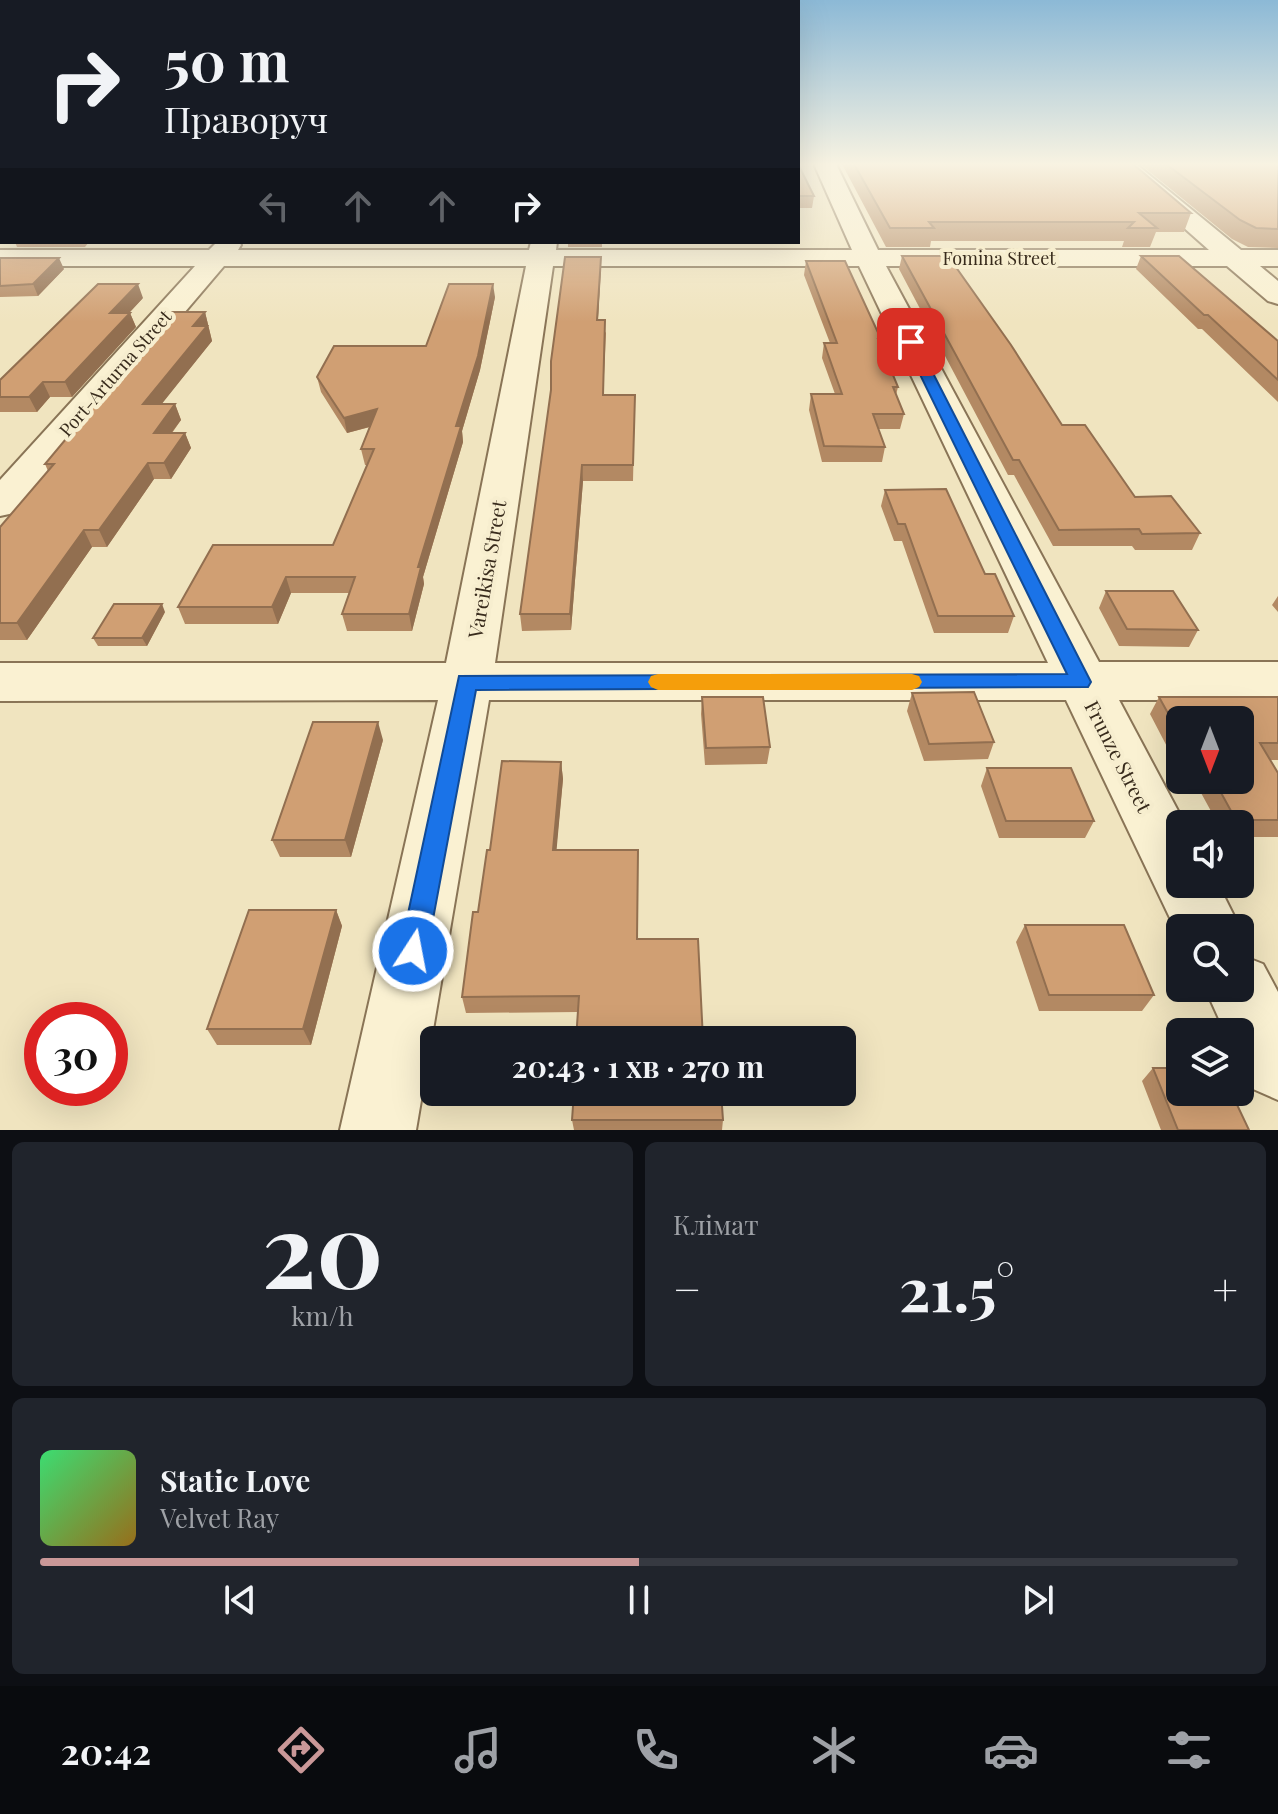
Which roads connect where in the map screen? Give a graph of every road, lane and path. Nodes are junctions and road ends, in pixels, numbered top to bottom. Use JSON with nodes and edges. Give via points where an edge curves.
{"nodes":[{"id":1,"x":849,"y":217,"type":"edge"},
{"id":2,"x":1185,"y":217,"type":"edge"},
{"id":3,"x":224,"y":250,"type":"edge"},
{"id":4,"x":542,"y":250,"type":"edge"},
{"id":5,"x":868,"y":257,"type":"junction"},
{"id":6,"x":0,"y":258,"type":"edge"},
{"id":7,"x":1233,"y":258,"type":"junction"},
{"id":8,"x":1278,"y":258,"type":"edge"},
{"id":9,"x":1278,"y":295,"type":"edge"},
{"id":10,"x":0,"y":504,"type":"edge"},
{"id":11,"x":1278,"y":681,"type":"edge"},
{"id":12,"x":0,"y":682,"type":"edge"},
{"id":13,"x":467,"y":682,"type":"junction"},
{"id":14,"x":1081,"y":682,"type":"junction"},
{"id":15,"x":1166,"y":847,"type":"edge"},
{"id":16,"x":1246,"y":1002,"type":"edge"},
{"id":17,"x":1278,"y":1064,"type":"edge"},
{"id":18,"x":378,"y":1130,"type":"edge"}],
"edges":[{"from":1,"to":5,"type":"street","name":"Frunze Street"},
{"from":2,"to":7,"type":"street"},
{"from":3,"to":4,"type":"street","name":"Fomina Street"},
{"from":3,"to":6,"type":"street","name":"Fomina Street"},
{"from":3,"to":10,"type":"street","name":"Port-Arturna Street"},
{"from":4,"to":5,"type":"street","name":"Fomina Street"},
{"from":4,"to":13,"type":"street","name":"Vareikisa Street"},
{"from":5,"to":7,"type":"street","name":"Fomina Street"},
{"from":5,"to":14,"type":"street","name":"Frunze Street"},
{"from":7,"to":8,"type":"street","name":"Fomina Street"},
{"from":7,"to":9,"type":"street"},
{"from":11,"to":14,"type":"street"},
{"from":12,"to":13,"type":"street"},
{"from":13,"to":14,"type":"street"},
{"from":13,"to":18,"type":"street","name":"Vareikisa Street"},
{"from":14,"to":15,"type":"street","name":"Frunze Street"},
{"from":16,"to":17,"type":"street"}]}
